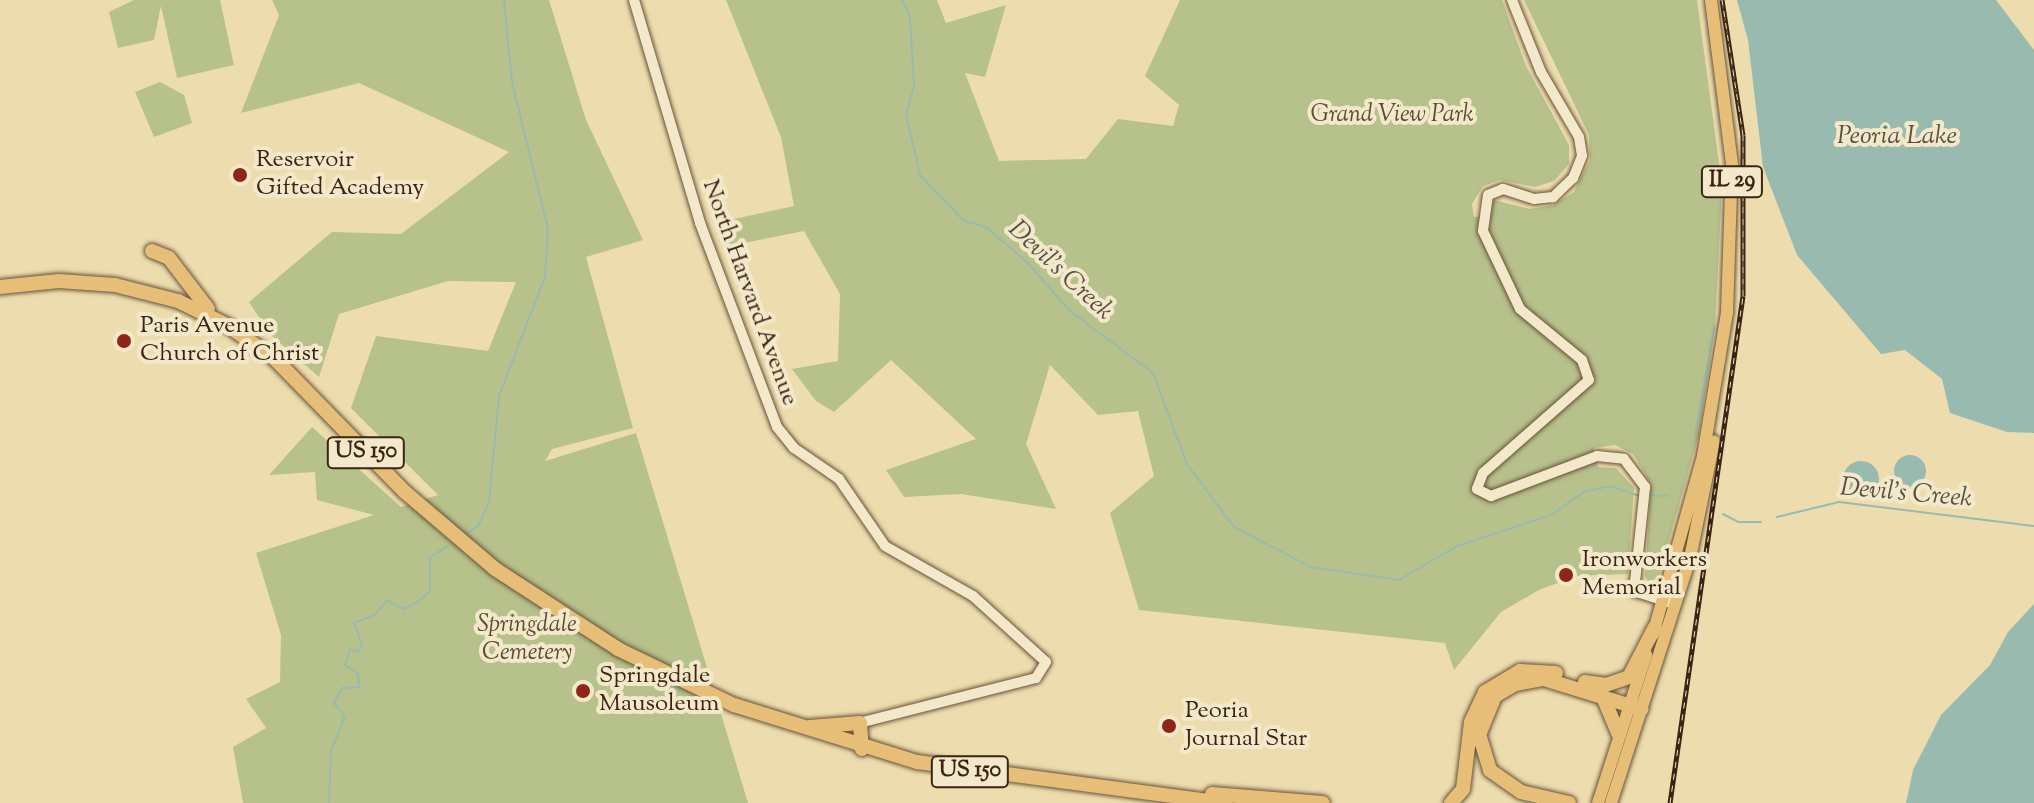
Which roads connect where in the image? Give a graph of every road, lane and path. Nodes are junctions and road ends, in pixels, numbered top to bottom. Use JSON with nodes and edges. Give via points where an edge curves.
{"nodes":[{"id":1,"x":634,"y":0,"type":"edge"},
{"id":2,"x":1512,"y":0,"type":"edge"},
{"id":3,"x":1711,"y":0,"type":"edge"},
{"id":4,"x":152,"y":251,"type":"dead end"},
{"id":5,"x":4,"y":287,"type":"edge"},
{"id":6,"x":227,"y":325,"type":"junction"},
{"id":7,"x":1670,"y":603,"type":"junction"},
{"id":8,"x":1655,"y":627,"type":"junction"},
{"id":9,"x":1585,"y":682,"type":"junction"},
{"id":10,"x":1603,"y":697,"type":"junction"},
{"id":11,"x":1636,"y":703,"type":"junction"},
{"id":12,"x":760,"y":716,"type":"junction"},
{"id":13,"x":866,"y":726,"type":"junction"},
{"id":14,"x":1619,"y":735,"type":"junction"},
{"id":15,"x":862,"y":749,"type":"junction"},
{"id":16,"x":1163,"y":793,"type":"junction"},
{"id":17,"x":1225,"y":803,"type":"edge"},
{"id":18,"x":1323,"y":803,"type":"edge"},
{"id":19,"x":1451,"y":803,"type":"edge"},
{"id":20,"x":1569,"y":803,"type":"edge"},
{"id":21,"x":1598,"y":803,"type":"edge"},
{"id":22,"x":1611,"y":803,"type":"edge"}],
"edges":[{"from":1,"to":13,"type":"street","name":"North Harvard Avenue","via":[[698,217],[777,427],[794,448],[839,479],[885,546],[973,596],[1042,656],[1046,669],[1033,679]]},
{"from":2,"to":7,"type":"street","via":[[1541,72],[1577,133],[1582,156],[1573,178],[1553,197],[1534,199],[1505,189],[1488,195],[1483,231],[1523,312],[1582,360],[1590,378],[1582,392],[1480,475],[1476,487],[1494,496],[1610,454],[1631,464],[1645,487],[1634,591]]},
{"from":3,"to":7,"type":"main road","number":"IL 29","via":[[1732,164],[1721,366]]},
{"from":4,"to":6,"type":"highway","via":[[169,258],[187,288]]},
{"from":5,"to":6,"type":"highway","number":"US 150","via":[[70,281],[125,286],[178,301]]},
{"from":6,"to":12,"type":"highway","number":"US 150","via":[[275,359],[405,492],[495,569],[634,657]]},
{"from":7,"to":8,"type":"main road","number":"IL 29"},
{"from":7,"to":11,"type":"main road","number":"IL 29"},
{"from":8,"to":9,"type":"highway","via":[[1631,676],[1606,685]]},
{"from":8,"to":11,"type":"main road","number":"IL 29"},
{"from":9,"to":11,"type":"highway"},
{"from":9,"to":19,"type":"highway","via":[[1531,669],[1488,688],[1471,718],[1463,791]]},
{"from":10,"to":11,"type":"highway"},
{"from":10,"to":14,"type":"highway"},
{"from":10,"to":20,"type":"highway","via":[[1527,680],[1495,696],[1483,715],[1480,747],[1495,775],[1526,794]]},
{"from":11,"to":14,"type":"main road","number":"IL 29"},
{"from":11,"to":22,"type":"main road","number":"IL 29"},
{"from":12,"to":13,"type":"highway","via":[[826,729]]},
{"from":12,"to":15,"type":"highway","number":"US 150"},
{"from":13,"to":15,"type":"highway"},
{"from":14,"to":21,"type":"main road","number":"IL 29"},
{"from":15,"to":16,"type":"highway","number":"US 150","via":[[982,774]]},
{"from":16,"to":17,"type":"highway","number":"US 150"},
{"from":16,"to":18,"type":"highway","number":"US 150"}]}
